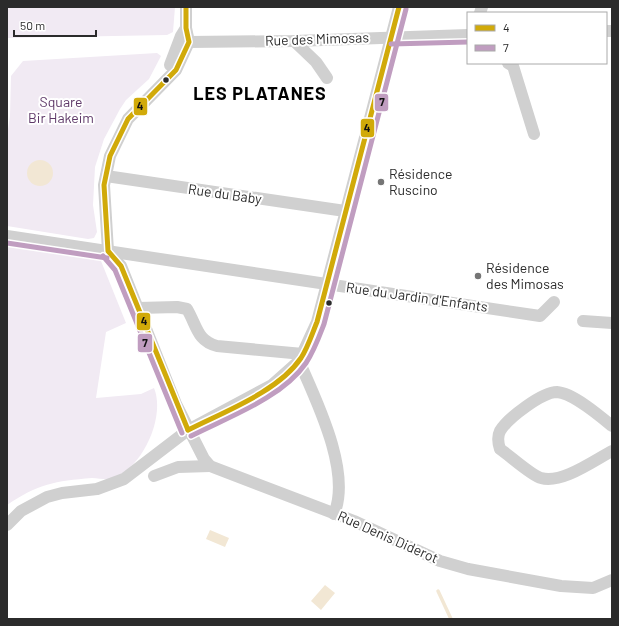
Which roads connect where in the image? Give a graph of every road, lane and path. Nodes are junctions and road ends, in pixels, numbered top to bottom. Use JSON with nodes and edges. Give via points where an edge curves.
{"nodes":[{"id":1,"x":186,"y":7,"type":"edge"},
{"id":2,"x":399,"y":7,"type":"edge"},
{"id":3,"x":186,"y":28,"type":"junction"},
{"id":4,"x":467,"y":35,"type":"edge"},
{"id":5,"x":391,"y":37,"type":"junction"},
{"id":6,"x":294,"y":41,"type":"junction"},
{"id":7,"x":189,"y":42,"type":"junction"},
{"id":8,"x":510,"y":64,"type":"edge"},
{"id":9,"x":327,"y":78,"type":"dead end"},
{"id":10,"x":157,"y":89,"type":"junction"},
{"id":11,"x":534,"y":134,"type":"dead end"},
{"id":12,"x":106,"y":176,"type":"junction"},
{"id":13,"x":345,"y":211,"type":"junction"},
{"id":14,"x":7,"y":236,"type":"edge"},
{"id":15,"x":108,"y":250,"type":"junction"},
{"id":16,"x":326,"y":284,"type":"junction"},
{"id":17,"x":554,"y":302,"type":"dead end"},
{"id":18,"x":138,"y":308,"type":"junction"},
{"id":19,"x":583,"y":322,"type":"dead end"},
{"id":20,"x":612,"y":323,"type":"edge"},
{"id":21,"x":301,"y":357,"type":"junction"},
{"id":22,"x":612,"y":426,"type":"edge"},
{"id":23,"x":188,"y":430,"type":"junction"},
{"id":24,"x":612,"y":451,"type":"edge"},
{"id":25,"x":210,"y":466,"type":"junction"},
{"id":26,"x":154,"y":476,"type":"dead end"},
{"id":27,"x":334,"y":514,"type":"junction"},
{"id":28,"x":7,"y":525,"type":"edge"},
{"id":29,"x":609,"y":581,"type":"edge"}],
"edges":[{"from":1,"to":3,"type":"street"},
{"from":2,"to":5,"type":"street"},
{"from":3,"to":7,"type":"street"},
{"from":3,"to":10,"type":"street"},
{"from":4,"to":5,"type":"street","name":"Rue des Mimosas"},
{"from":5,"to":6,"type":"street","name":"Rue des Mimosas"},
{"from":5,"to":13,"type":"street"},
{"from":6,"to":7,"type":"street","name":"Rue des Mimosas"},
{"from":6,"to":9,"type":"street","via":[[316,62]]},
{"from":7,"to":10,"type":"street","via":[[176,70]]},
{"from":8,"to":11,"type":"street","via":[[513,66]]},
{"from":10,"to":12,"type":"street","via":[[128,119],[110,156]]},
{"from":12,"to":13,"type":"street","name":"Rue du Baby"},
{"from":12,"to":15,"type":"street","via":[[105,216]]},
{"from":13,"to":16,"type":"street"},
{"from":14,"to":15,"type":"street","name":"Rue du Jardin d'Enfants"},
{"from":15,"to":16,"type":"street","name":"Rue du Jardin d'Enfants"},
{"from":15,"to":18,"type":"street","via":[[121,266]]},
{"from":16,"to":17,"type":"street","name":"Rue du Jardin d'Enfants","via":[[540,316]]},
{"from":16,"to":21,"type":"street","via":[[317,322]]},
{"from":18,"to":21,"type":"street","via":[[186,309],[201,338],[207,343]]},
{"from":18,"to":23,"type":"street"},
{"from":19,"to":20,"type":"street"},
{"from":21,"to":23,"type":"street","via":[[272,385]]},
{"from":21,"to":27,"type":"street","via":[[330,434],[339,502]]},
{"from":22,"to":24,"type":"street","via":[[598,414],[558,392],[546,394],[520,411],[500,431],[498,442],[500,449],[539,478],[552,480],[562,478]]},
{"from":23,"to":25,"type":"street"},
{"from":23,"to":28,"type":"street","via":[[124,479],[97,489],[47,497],[20,511]]},
{"from":25,"to":26,"type":"street","via":[[178,466]]},
{"from":25,"to":27,"type":"street","name":"Rue Denis Diderot"},
{"from":27,"to":29,"type":"street","name":"Rue Denis Diderot","via":[[440,561],[468,569],[561,586],[593,588]]}]}
